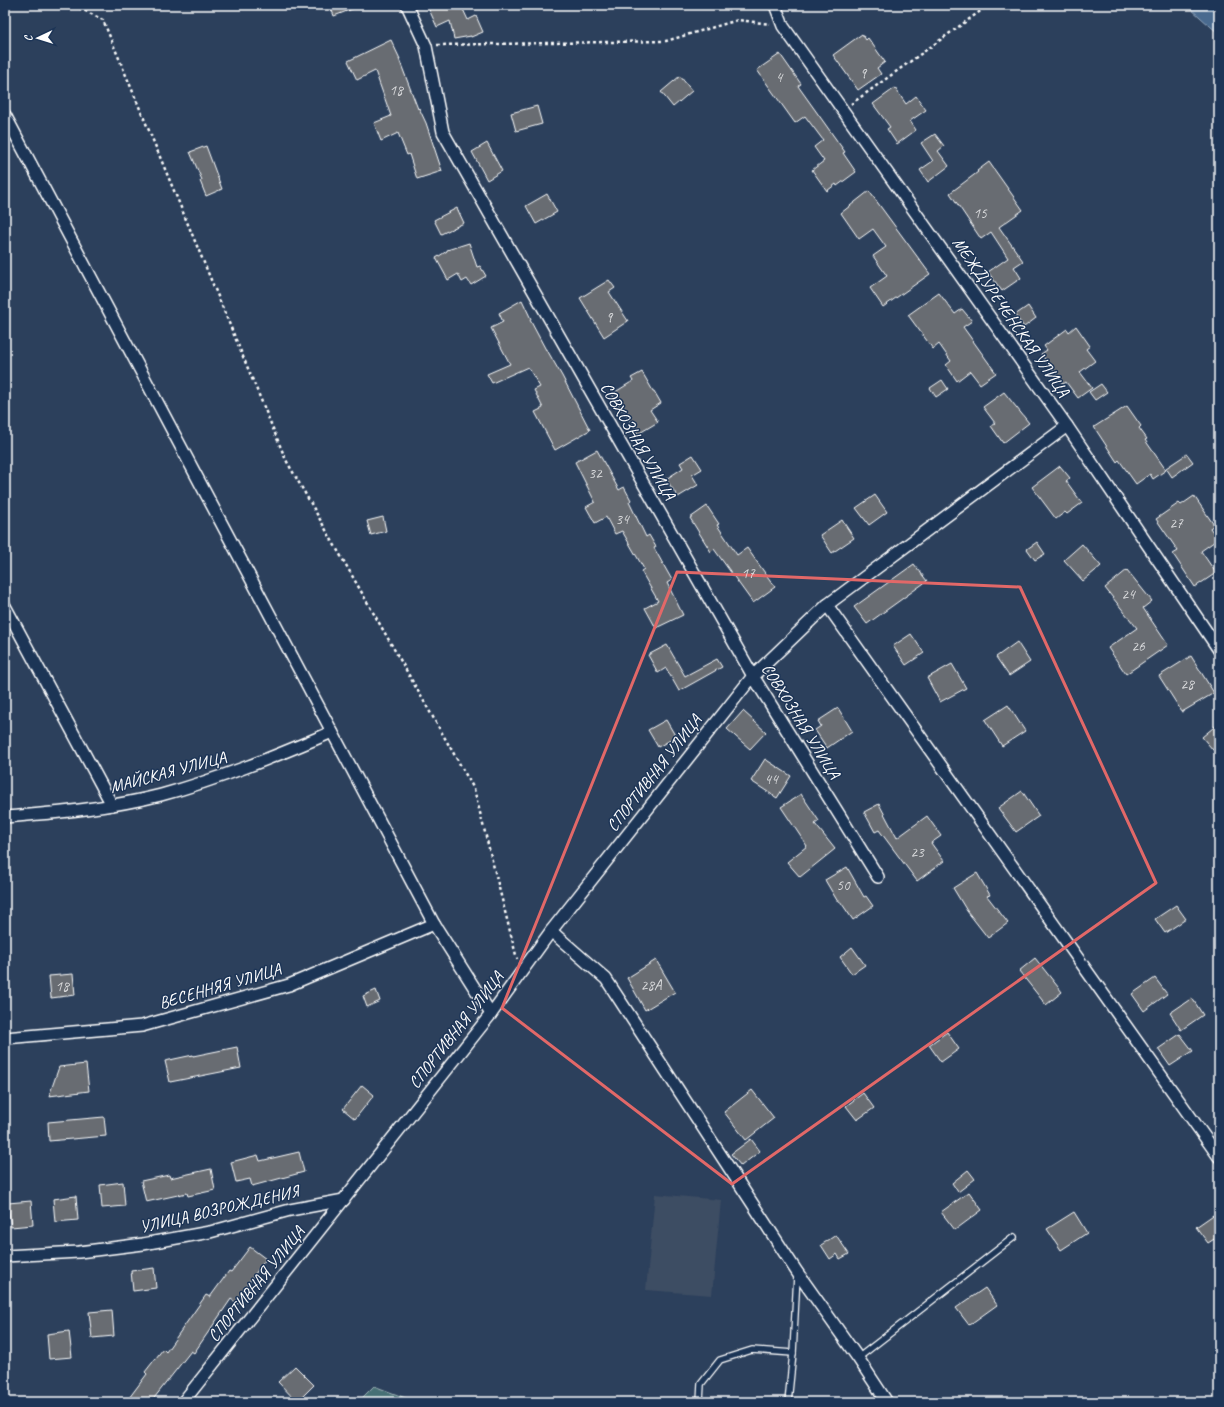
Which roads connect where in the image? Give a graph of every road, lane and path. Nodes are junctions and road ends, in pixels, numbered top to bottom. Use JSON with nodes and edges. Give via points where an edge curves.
{"nodes":[{"id":1,"x":74,"y":5,"type":"edge"},
{"id":2,"x":407,"y":5,"type":"edge"},
{"id":3,"x":775,"y":5,"type":"edge"},
{"id":4,"x":989,"y":5,"type":"edge"},
{"id":5,"x":783,"y":26,"type":"junction"},
{"id":6,"x":426,"y":46,"type":"junction"},
{"id":7,"x":843,"y":110,"type":"junction"},
{"id":8,"x":5,"y":115,"type":"edge"},
{"id":9,"x":1067,"y":426,"type":"junction"},
{"id":10,"x":827,"y":605,"type":"junction"},
{"id":11,"x":5,"y":606,"type":"edge"},
{"id":12,"x":1219,"y":650,"type":"edge"},
{"id":13,"x":753,"y":676,"type":"junction"},
{"id":14,"x":332,"y":732,"type":"junction"},
{"id":15,"x":112,"y":805,"type":"junction"},
{"id":16,"x":5,"y":817,"type":"edge"},
{"id":17,"x":878,"y":877,"type":"dead end"},
{"id":18,"x":434,"y":924,"type":"junction"},
{"id":19,"x":551,"y":931,"type":"junction"},
{"id":20,"x":521,"y":973,"type":"junction"},
{"id":21,"x":491,"y":1014,"type":"junction"},
{"id":22,"x":5,"y":1038,"type":"edge"},
{"id":23,"x":1219,"y":1157,"type":"edge"},
{"id":24,"x":344,"y":1200,"type":"junction"},
{"id":25,"x":1014,"y":1237,"type":"dead end"},
{"id":26,"x":5,"y":1256,"type":"edge"},
{"id":27,"x":797,"y":1272,"type":"junction"},
{"id":28,"x":793,"y":1353,"type":"junction"},
{"id":29,"x":858,"y":1358,"type":"junction"},
{"id":30,"x":184,"y":1402,"type":"edge"},
{"id":31,"x":700,"y":1402,"type":"edge"},
{"id":32,"x":788,"y":1402,"type":"edge"},
{"id":33,"x":887,"y":1402,"type":"edge"}],
"edges":[{"from":1,"to":20,"type":"path","via":[[103,20],[286,460],[474,789]]},
{"from":2,"to":6,"type":"street","name":"СОВХОЗНАЯ УЛИЦА"},
{"from":3,"to":5,"type":"street","name":"МЕЖДУРЕЧЕНСКАЯ УЛИЦА"},
{"from":4,"to":7,"type":"path"},
{"from":5,"to":6,"type":"path","via":[[738,20],[666,41]]},
{"from":5,"to":7,"type":"street","name":"МЕЖДУРЕЧЕНСКАЯ УЛИЦА"},
{"from":6,"to":13,"type":"street","name":"СОВХОЗНАЯ УЛИЦА","via":[[443,132]]},
{"from":7,"to":9,"type":"street","name":"МЕЖДУРЕЧЕНСКАЯ УЛИЦА"},
{"from":8,"to":14,"type":"street"},
{"from":9,"to":10,"type":"street","name":"СПОРТИВНАЯ УЛИЦА"},
{"from":9,"to":12,"type":"street","name":"МЕЖДУРЕЧЕНСКАЯ УЛИЦА"},
{"from":10,"to":13,"type":"street","name":"СПОРТИВНАЯ УЛИЦА"},
{"from":10,"to":23,"type":"street"},
{"from":11,"to":15,"type":"street"},
{"from":13,"to":17,"type":"street","name":"СОВХОЗНАЯ УЛИЦА"},
{"from":13,"to":19,"type":"street","name":"СПОРТИВНАЯ УЛИЦА"},
{"from":14,"to":15,"type":"street","name":"МАЙСКАЯ УЛИЦА","via":[[209,781]]},
{"from":14,"to":18,"type":"street"},
{"from":15,"to":16,"type":"street","name":"МАЙСКАЯ УЛИЦА"},
{"from":18,"to":21,"type":"street"},
{"from":18,"to":22,"type":"street","name":"ВЕСЕННЯЯ УЛИЦА","via":[[289,985],[142,1026]]},
{"from":19,"to":20,"type":"street","name":"СПОРТИВНАЯ УЛИЦА"},
{"from":19,"to":27,"type":"street","via":[[606,979]]},
{"from":20,"to":21,"type":"street","name":"СПОРТИВНАЯ УЛИЦА"},
{"from":21,"to":24,"type":"street","name":"СПОРТИВНАЯ УЛИЦА"},
{"from":24,"to":26,"type":"street","name":"УЛИЦА ВОЗРОЖДЕНИЯ","via":[[290,1210],[210,1232],[143,1244],[78,1252]]},
{"from":24,"to":30,"type":"street","name":"СПОРТИВНАЯ УЛИЦА"},
{"from":25,"to":29,"type":"lane"},
{"from":27,"to":28,"type":"lane"},
{"from":27,"to":29,"type":"street"},
{"from":28,"to":31,"type":"lane","via":[[752,1350],[720,1360],[700,1384]]},
{"from":28,"to":32,"type":"lane"},
{"from":29,"to":33,"type":"street"}]}
